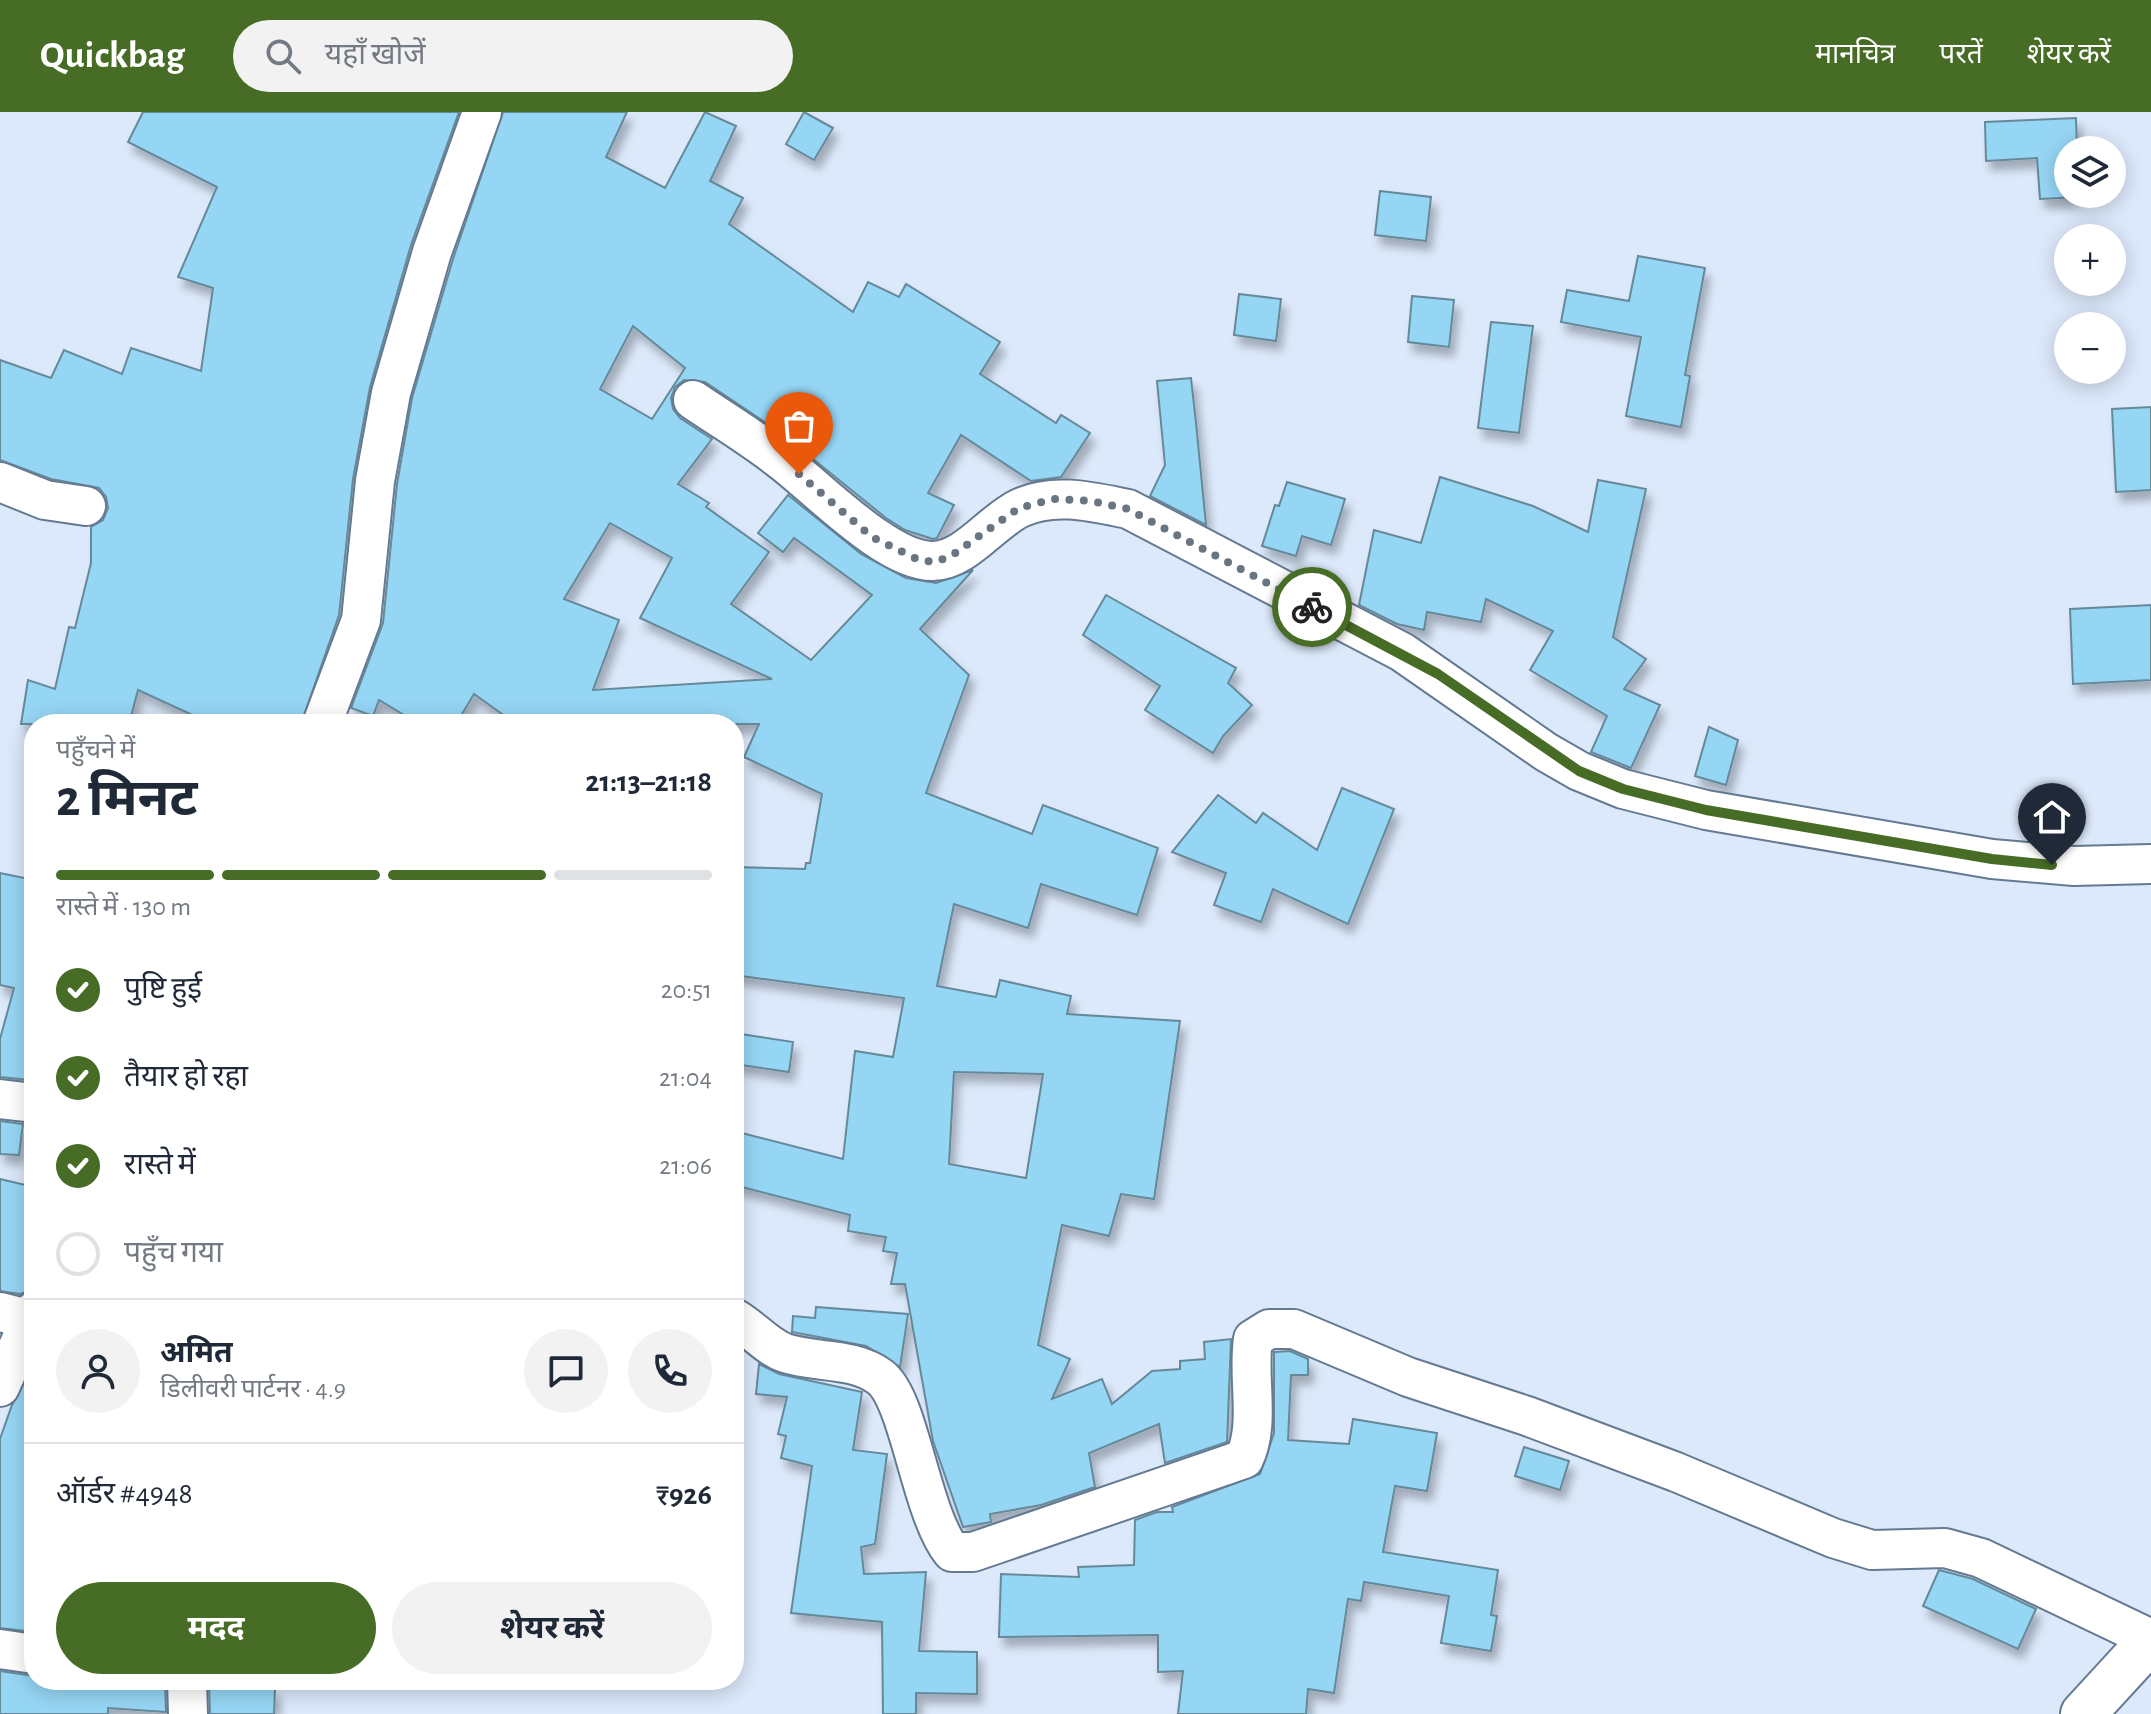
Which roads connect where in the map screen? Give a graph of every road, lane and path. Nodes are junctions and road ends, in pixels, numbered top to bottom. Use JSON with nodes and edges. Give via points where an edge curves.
{"nodes":[{"id":1,"x":482,"y":112,"type":"edge"},
{"id":2,"x":693,"y":400,"type":"dead end"},
{"id":3,"x":0,"y":482,"type":"edge"},
{"id":4,"x":86,"y":506,"type":"dead end"},
{"id":5,"x":326,"y":714,"type":"edge"},
{"id":6,"x":2151,"y":864,"type":"edge"},
{"id":7,"x":0,"y":1099,"type":"edge"},
{"id":8,"x":24,"y":1102,"type":"edge"},
{"id":9,"x":22,"y":1314,"type":"edge"},
{"id":10,"x":744,"y":1325,"type":"edge"},
{"id":11,"x":0,"y":1387,"type":"edge"},
{"id":12,"x":2151,"y":1640,"type":"edge"},
{"id":13,"x":0,"y":1649,"type":"edge"},
{"id":14,"x":24,"y":1653,"type":"edge"},
{"id":15,"x":187,"y":1690,"type":"edge"},
{"id":16,"x":188,"y":1714,"type":"edge"},
{"id":17,"x":2083,"y":1714,"type":"edge"}],
"edges":[{"from":1,"to":5,"type":"street","via":[[432,252],[391,393],[375,481],[361,620]]},
{"from":2,"to":6,"type":"street","via":[[779,458],[872,537],[919,560],[951,556],[1019,508],[1035,503],[1091,501],[1128,509],[1402,652],[1546,752],[1623,789],[1706,810],[1992,859],[2074,866]]},
{"from":3,"to":4,"type":"street","via":[[45,500]]},
{"from":7,"to":8,"type":"street"},
{"from":9,"to":11,"type":"street"},
{"from":10,"to":12,"type":"street","via":[[782,1352],[859,1367],[882,1378],[906,1432],[932,1520],[952,1552],[973,1552],[1244,1459],[1251,1445],[1253,1339],[1269,1329],[1294,1329],[1408,1377],[1676,1472],[1833,1538],[1872,1550],[1945,1548],[1981,1558]]},
{"from":12,"to":17,"type":"highway"},
{"from":13,"to":14,"type":"street"},
{"from":15,"to":16,"type":"street"}]}
